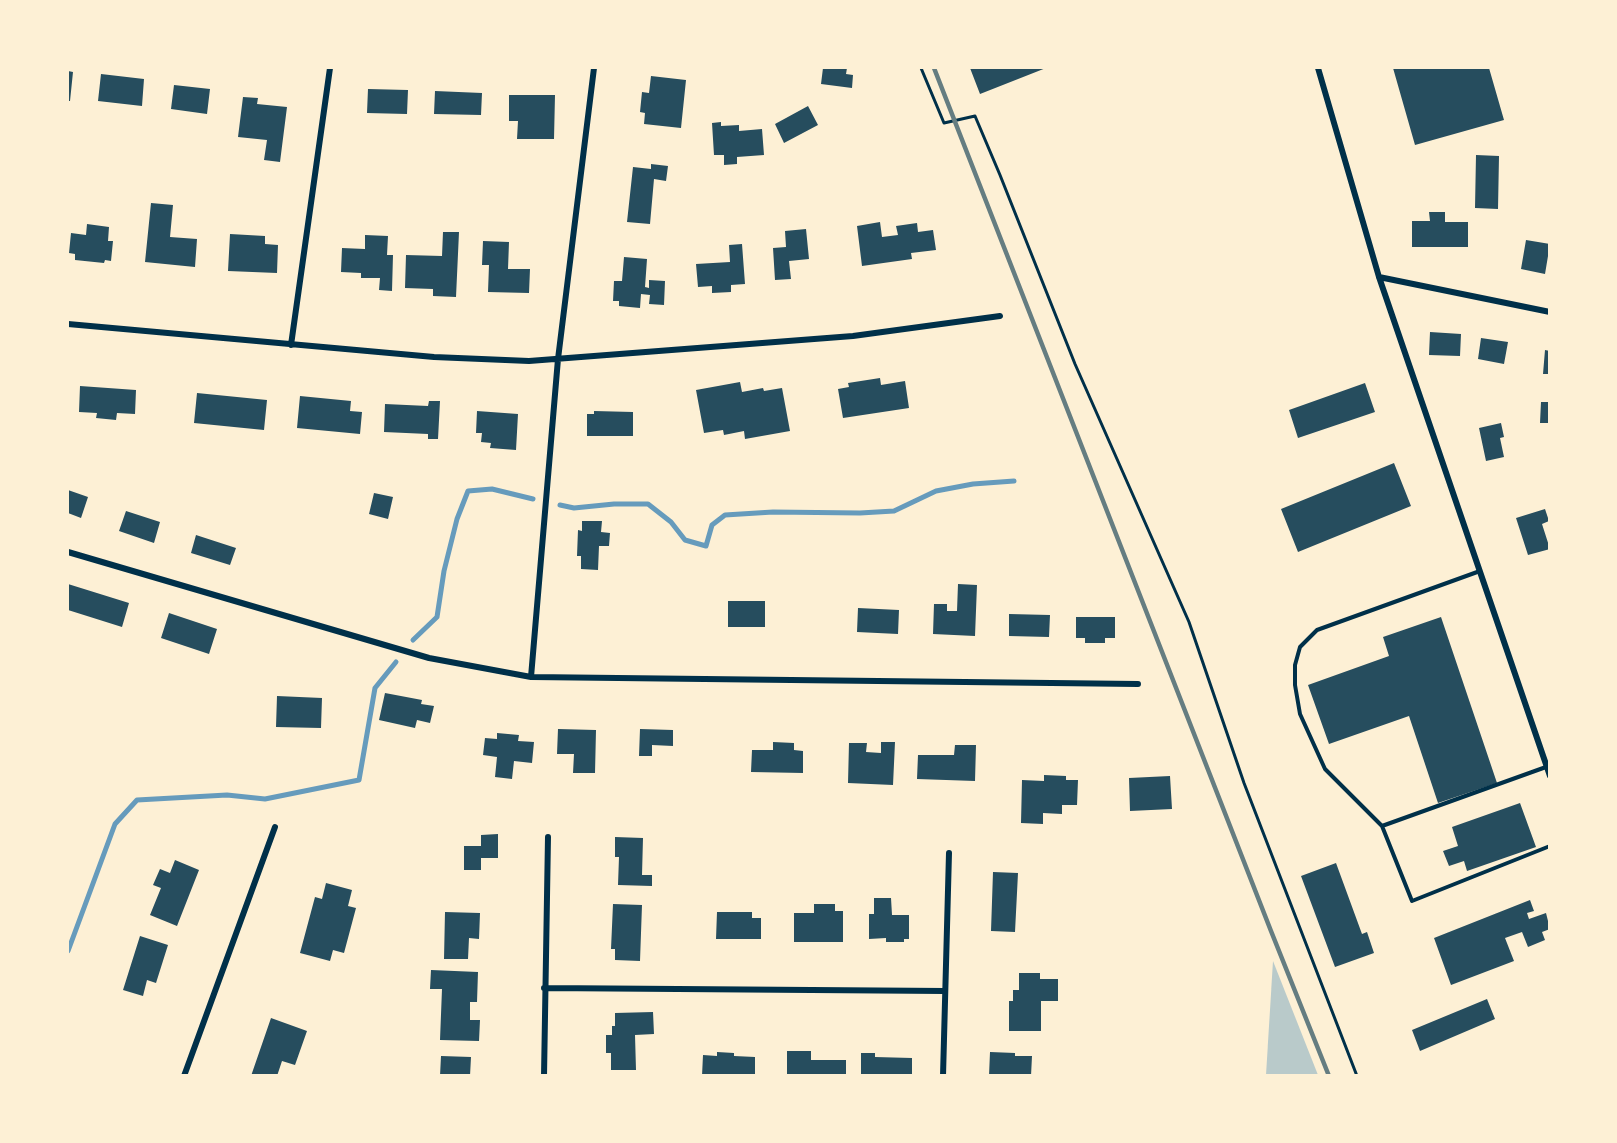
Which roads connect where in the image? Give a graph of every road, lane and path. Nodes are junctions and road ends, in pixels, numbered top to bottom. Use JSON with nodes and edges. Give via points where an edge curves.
{"nodes":[{"id":1,"x":330,"y":68,"type":"edge"},
{"id":2,"x":594,"y":68,"type":"edge"},
{"id":3,"x":921,"y":68,"type":"edge"},
{"id":4,"x":1318,"y":68,"type":"edge"},
{"id":5,"x":1379,"y":277,"type":"junction"},
{"id":6,"x":1550,"y":312,"type":"edge"},
{"id":7,"x":1000,"y":316,"type":"dead end"},
{"id":8,"x":68,"y":324,"type":"edge"},
{"id":9,"x":291,"y":345,"type":"junction"},
{"id":10,"x":558,"y":359,"type":"junction"},
{"id":11,"x":68,"y":552,"type":"edge"},
{"id":12,"x":1480,"y":571,"type":"junction"},
{"id":13,"x":531,"y":676,"type":"junction"},
{"id":14,"x":1138,"y":684,"type":"dead end"},
{"id":15,"x":1546,"y":767,"type":"junction"},
{"id":16,"x":1550,"y":776,"type":"edge"},
{"id":17,"x":1382,"y":826,"type":"junction"},
{"id":18,"x":274,"y":827,"type":"dead end"},
{"id":19,"x":548,"y":837,"type":"dead end"},
{"id":20,"x":1550,"y":846,"type":"edge"},
{"id":21,"x":949,"y":853,"type":"dead end"},
{"id":22,"x":544,"y":988,"type":"junction"},
{"id":23,"x":945,"y":991,"type":"junction"},
{"id":24,"x":184,"y":1076,"type":"edge"},
{"id":25,"x":544,"y":1076,"type":"edge"},
{"id":26,"x":943,"y":1076,"type":"edge"},
{"id":27,"x":1357,"y":1076,"type":"edge"}],
"edges":[{"from":1,"to":9,"type":"street"},
{"from":2,"to":10,"type":"street"},
{"from":3,"to":27,"type":"path","via":[[944,123],[975,116],[1074,364],[1190,622],[1244,783]]},
{"from":4,"to":5,"type":"street"},
{"from":5,"to":6,"type":"street"},
{"from":5,"to":12,"type":"street"},
{"from":7,"to":10,"type":"street","via":[[852,336]]},
{"from":8,"to":9,"type":"street"},
{"from":9,"to":10,"type":"street","via":[[434,357]]},
{"from":10,"to":13,"type":"street"},
{"from":11,"to":13,"type":"street","via":[[429,658]]},
{"from":12,"to":15,"type":"street"},
{"from":12,"to":17,"type":"lane","via":[[1317,630],[1300,646],[1295,665],[1300,714],[1325,769]]},
{"from":13,"to":14,"type":"street"},
{"from":15,"to":16,"type":"street"},
{"from":15,"to":17,"type":"lane"},
{"from":17,"to":20,"type":"lane","via":[[1412,901]]},
{"from":18,"to":24,"type":"street"},
{"from":19,"to":22,"type":"street"},
{"from":21,"to":23,"type":"street"},
{"from":22,"to":23,"type":"street"},
{"from":22,"to":25,"type":"street"},
{"from":23,"to":26,"type":"street"}]}
